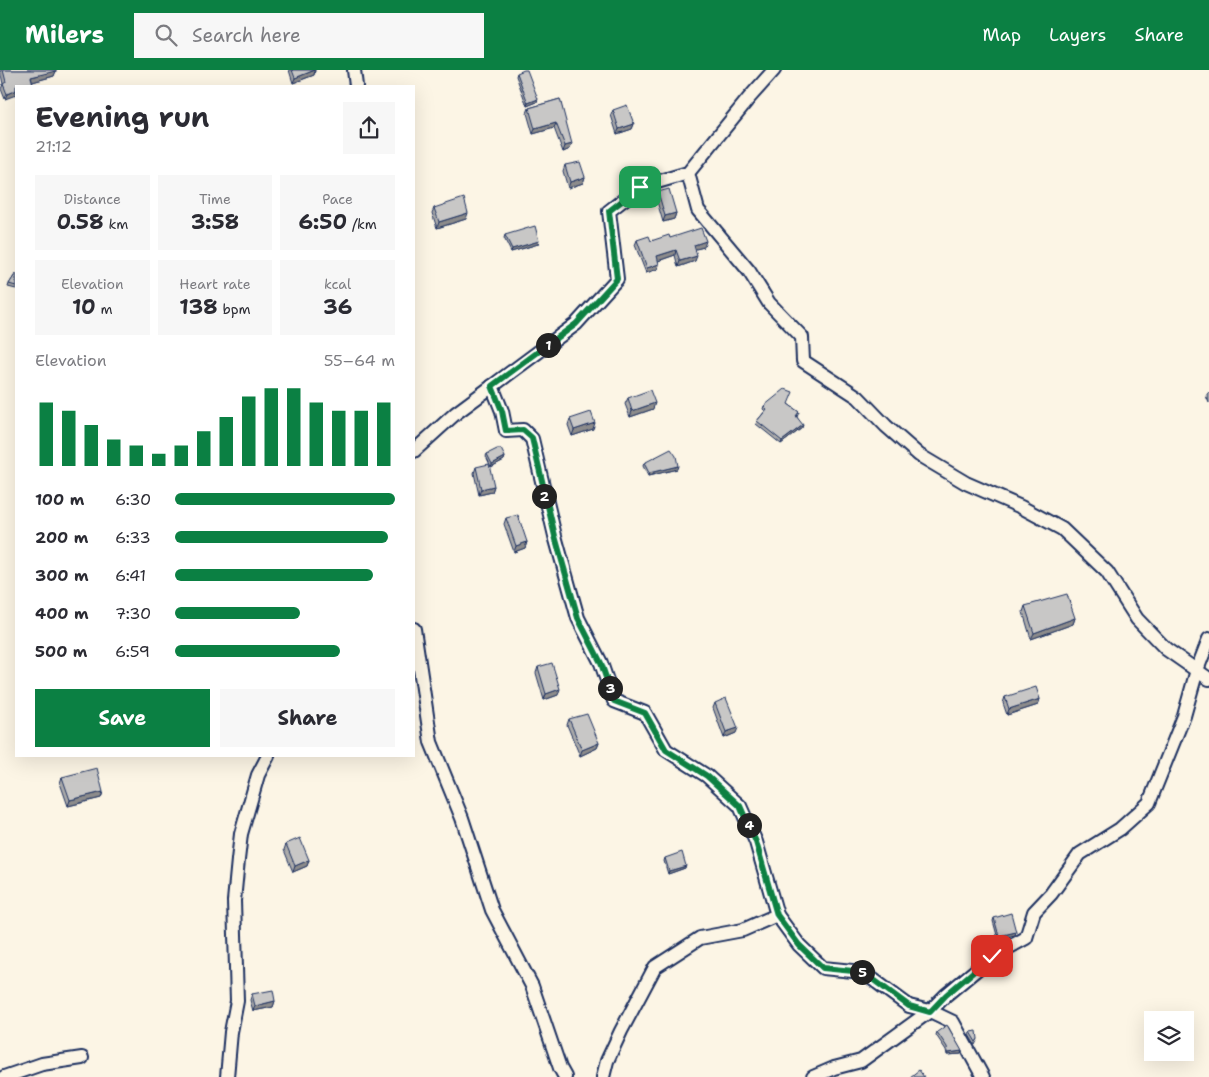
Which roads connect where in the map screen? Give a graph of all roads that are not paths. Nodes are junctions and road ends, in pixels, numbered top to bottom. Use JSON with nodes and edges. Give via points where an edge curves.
{"nodes":[{"id":1,"x":354,"y":70,"type":"edge"},
{"id":2,"x":774,"y":70,"type":"edge"},
{"id":3,"x":356,"y":85,"type":"edge"},
{"id":4,"x":688,"y":173,"type":"junction"},
{"id":5,"x":492,"y":386,"type":"junction"},
{"id":6,"x":415,"y":450,"type":"edge"},
{"id":7,"x":415,"y":635,"type":"edge"},
{"id":8,"x":1209,"y":639,"type":"edge"},
{"id":9,"x":1197,"y":670,"type":"junction"},
{"id":10,"x":1209,"y":679,"type":"edge"},
{"id":11,"x":268,"y":757,"type":"edge"},
{"id":12,"x":777,"y":915,"type":"junction"},
{"id":13,"x":930,"y":1012,"type":"junction"},
{"id":14,"x":82,"y":1058,"type":"dead end"},
{"id":15,"x":4,"y":1077,"type":"edge"},
{"id":16,"x":227,"y":1077,"type":"edge"},
{"id":17,"x":564,"y":1077,"type":"edge"},
{"id":18,"x":603,"y":1077,"type":"edge"},
{"id":19,"x":813,"y":1077,"type":"edge"},
{"id":20,"x":983,"y":1077,"type":"edge"}],
"edges":[{"from":1,"to":3,"type":"street"},
{"from":2,"to":4,"type":"street"},
{"from":4,"to":5,"type":"street","via":[[640,187],[609,211],[617,279],[576,324]]},
{"from":4,"to":9,"type":"street","via":[[698,210],[749,271],[769,303],[802,337],[802,361],[858,397],[919,455],[966,483],[1062,529],[1107,572],[1137,619],[1166,649]]},
{"from":5,"to":6,"type":"street"},
{"from":5,"to":12,"type":"street","via":[[506,431],[523,430],[532,438],[552,528],[578,618],[601,663],[614,701],[645,713],[666,750],[707,776],[740,806],[756,842]]},
{"from":7,"to":17,"type":"street","via":[[432,742],[462,818],[492,910],[532,986]]},
{"from":8,"to":9,"type":"street"},
{"from":9,"to":10,"type":"street"},
{"from":9,"to":13,"type":"street","via":[[1184,716],[1148,803],[1120,829],[1080,854],[1034,912],[1026,938],[992,956]]},
{"from":11,"to":16,"type":"street","via":[[256,784],[238,860],[234,901],[237,1001]]},
{"from":12,"to":13,"type":"street","via":[[799,945],[823,968],[863,972],[909,1006]]},
{"from":12,"to":18,"type":"street","via":[[743,930],[700,938],[655,967],[607,1061]]},
{"from":13,"to":19,"type":"street","via":[[861,1061]]},
{"from":13,"to":20,"type":"street","via":[[953,1022]]},
{"from":14,"to":15,"type":"street","via":[[42,1064]]}]}
